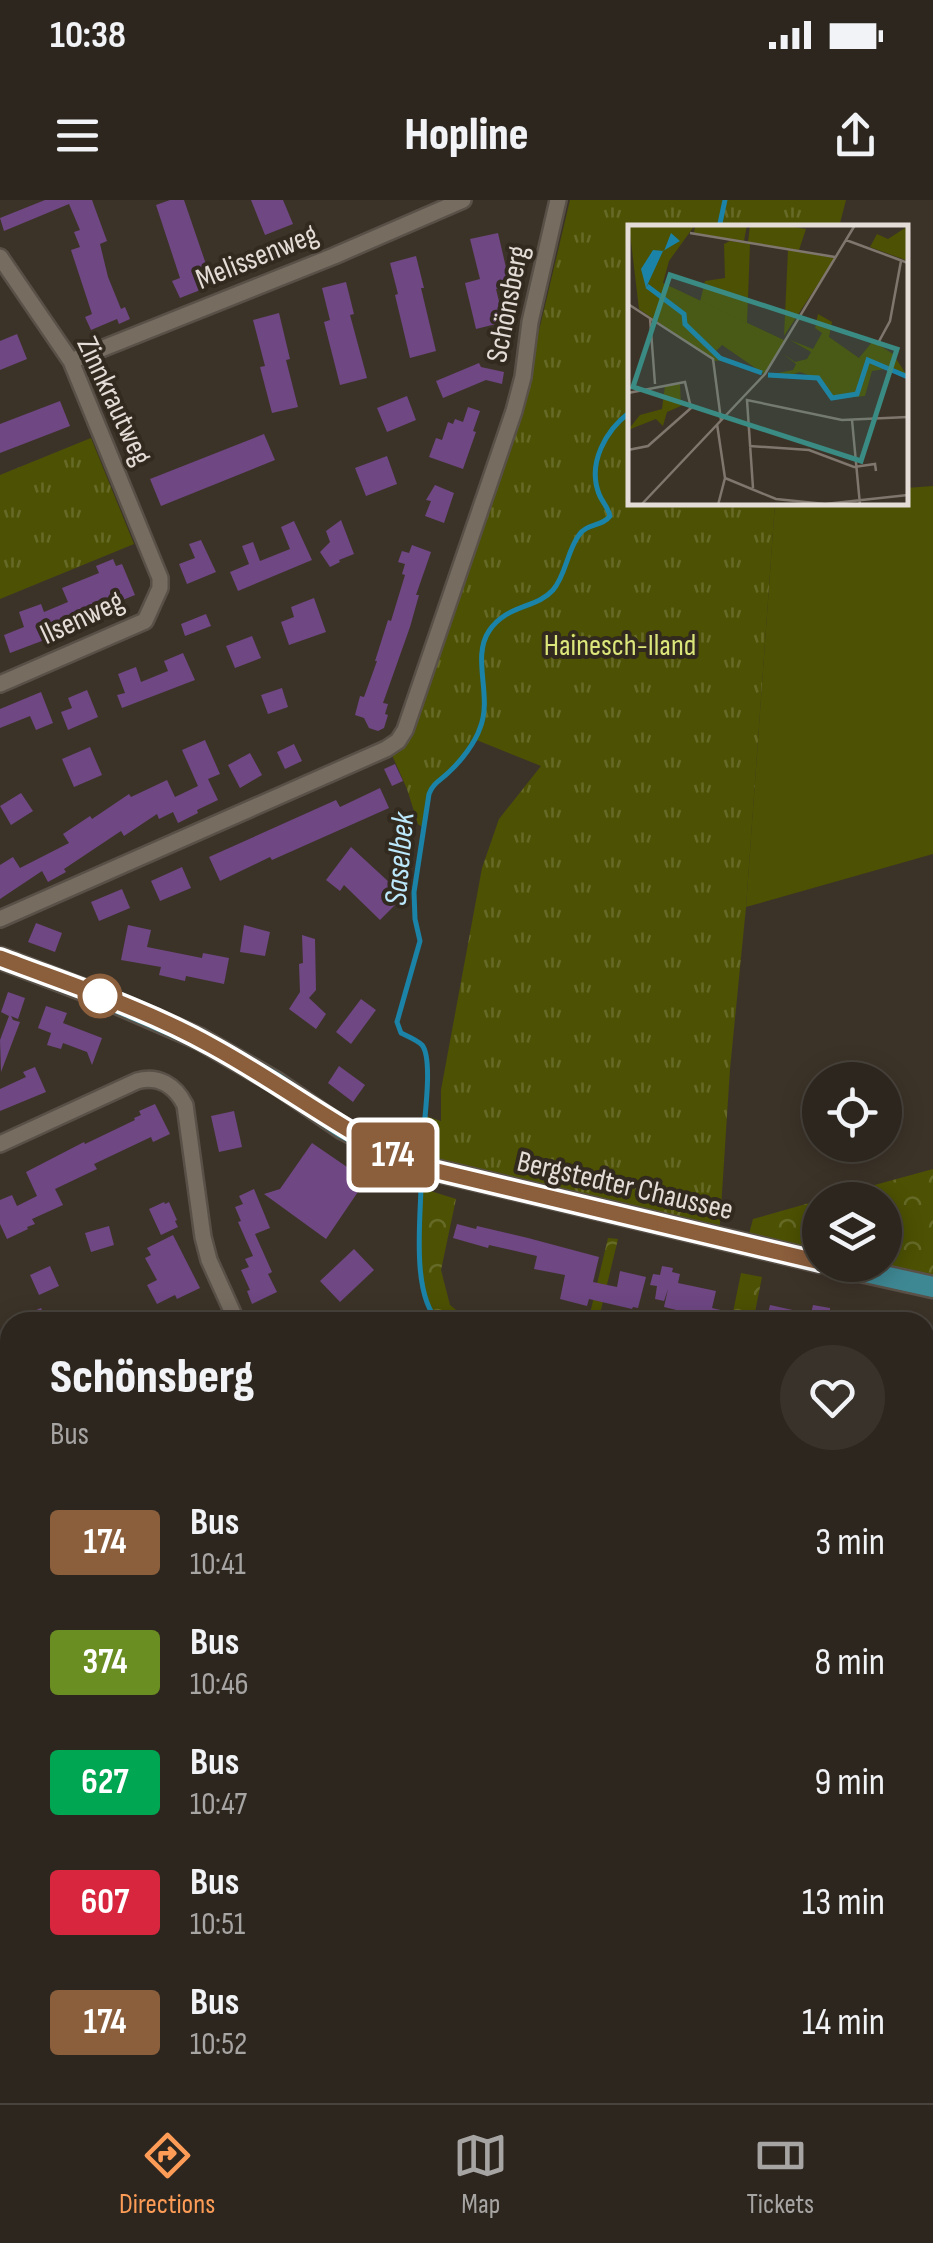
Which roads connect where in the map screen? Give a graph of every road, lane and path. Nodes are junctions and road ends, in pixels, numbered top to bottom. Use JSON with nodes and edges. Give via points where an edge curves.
{"nodes":[{"id":1,"x":462,"y":200,"type":"edge"},
{"id":2,"x":558,"y":200,"type":"edge"},
{"id":3,"x":0,"y":257,"type":"edge"},
{"id":4,"x":71,"y":361,"type":"junction"},
{"id":5,"x":160,"y":578,"type":"joint"},
{"id":6,"x":0,"y":684,"type":"edge"},
{"id":7,"x":0,"y":920,"type":"edge"},
{"id":8,"x":0,"y":958,"type":"edge"},
{"id":9,"x":0,"y":1144,"type":"edge"},
{"id":10,"x":802,"y":1258,"type":"edge"},
{"id":11,"x":902,"y":1281,"type":"edge"},
{"id":12,"x":933,"y":1288,"type":"edge"},
{"id":13,"x":232,"y":1312,"type":"edge"}],
"edges":[{"from":1,"to":4,"type":"street","name":"Melissenweg"},
{"from":2,"to":7,"type":"street","name":"Schönsberg","via":[[514,411],[402,736],[386,749]]},
{"from":3,"to":4,"type":"street","name":"Zinnkrautweg"},
{"from":4,"to":5,"type":"street","name":"Zinnkrautweg"},
{"from":5,"to":6,"type":"street","name":"Ilsenweg","via":[[145,621]]},
{"from":8,"to":10,"type":"main road","name":"Bergstedter Chaussee","via":[[200,1039],[416,1166]]},
{"from":9,"to":13,"type":"street","via":[[137,1081],[154,1078],[173,1088],[184,1105],[208,1260]]},
{"from":11,"to":12,"type":"main road"}]}
